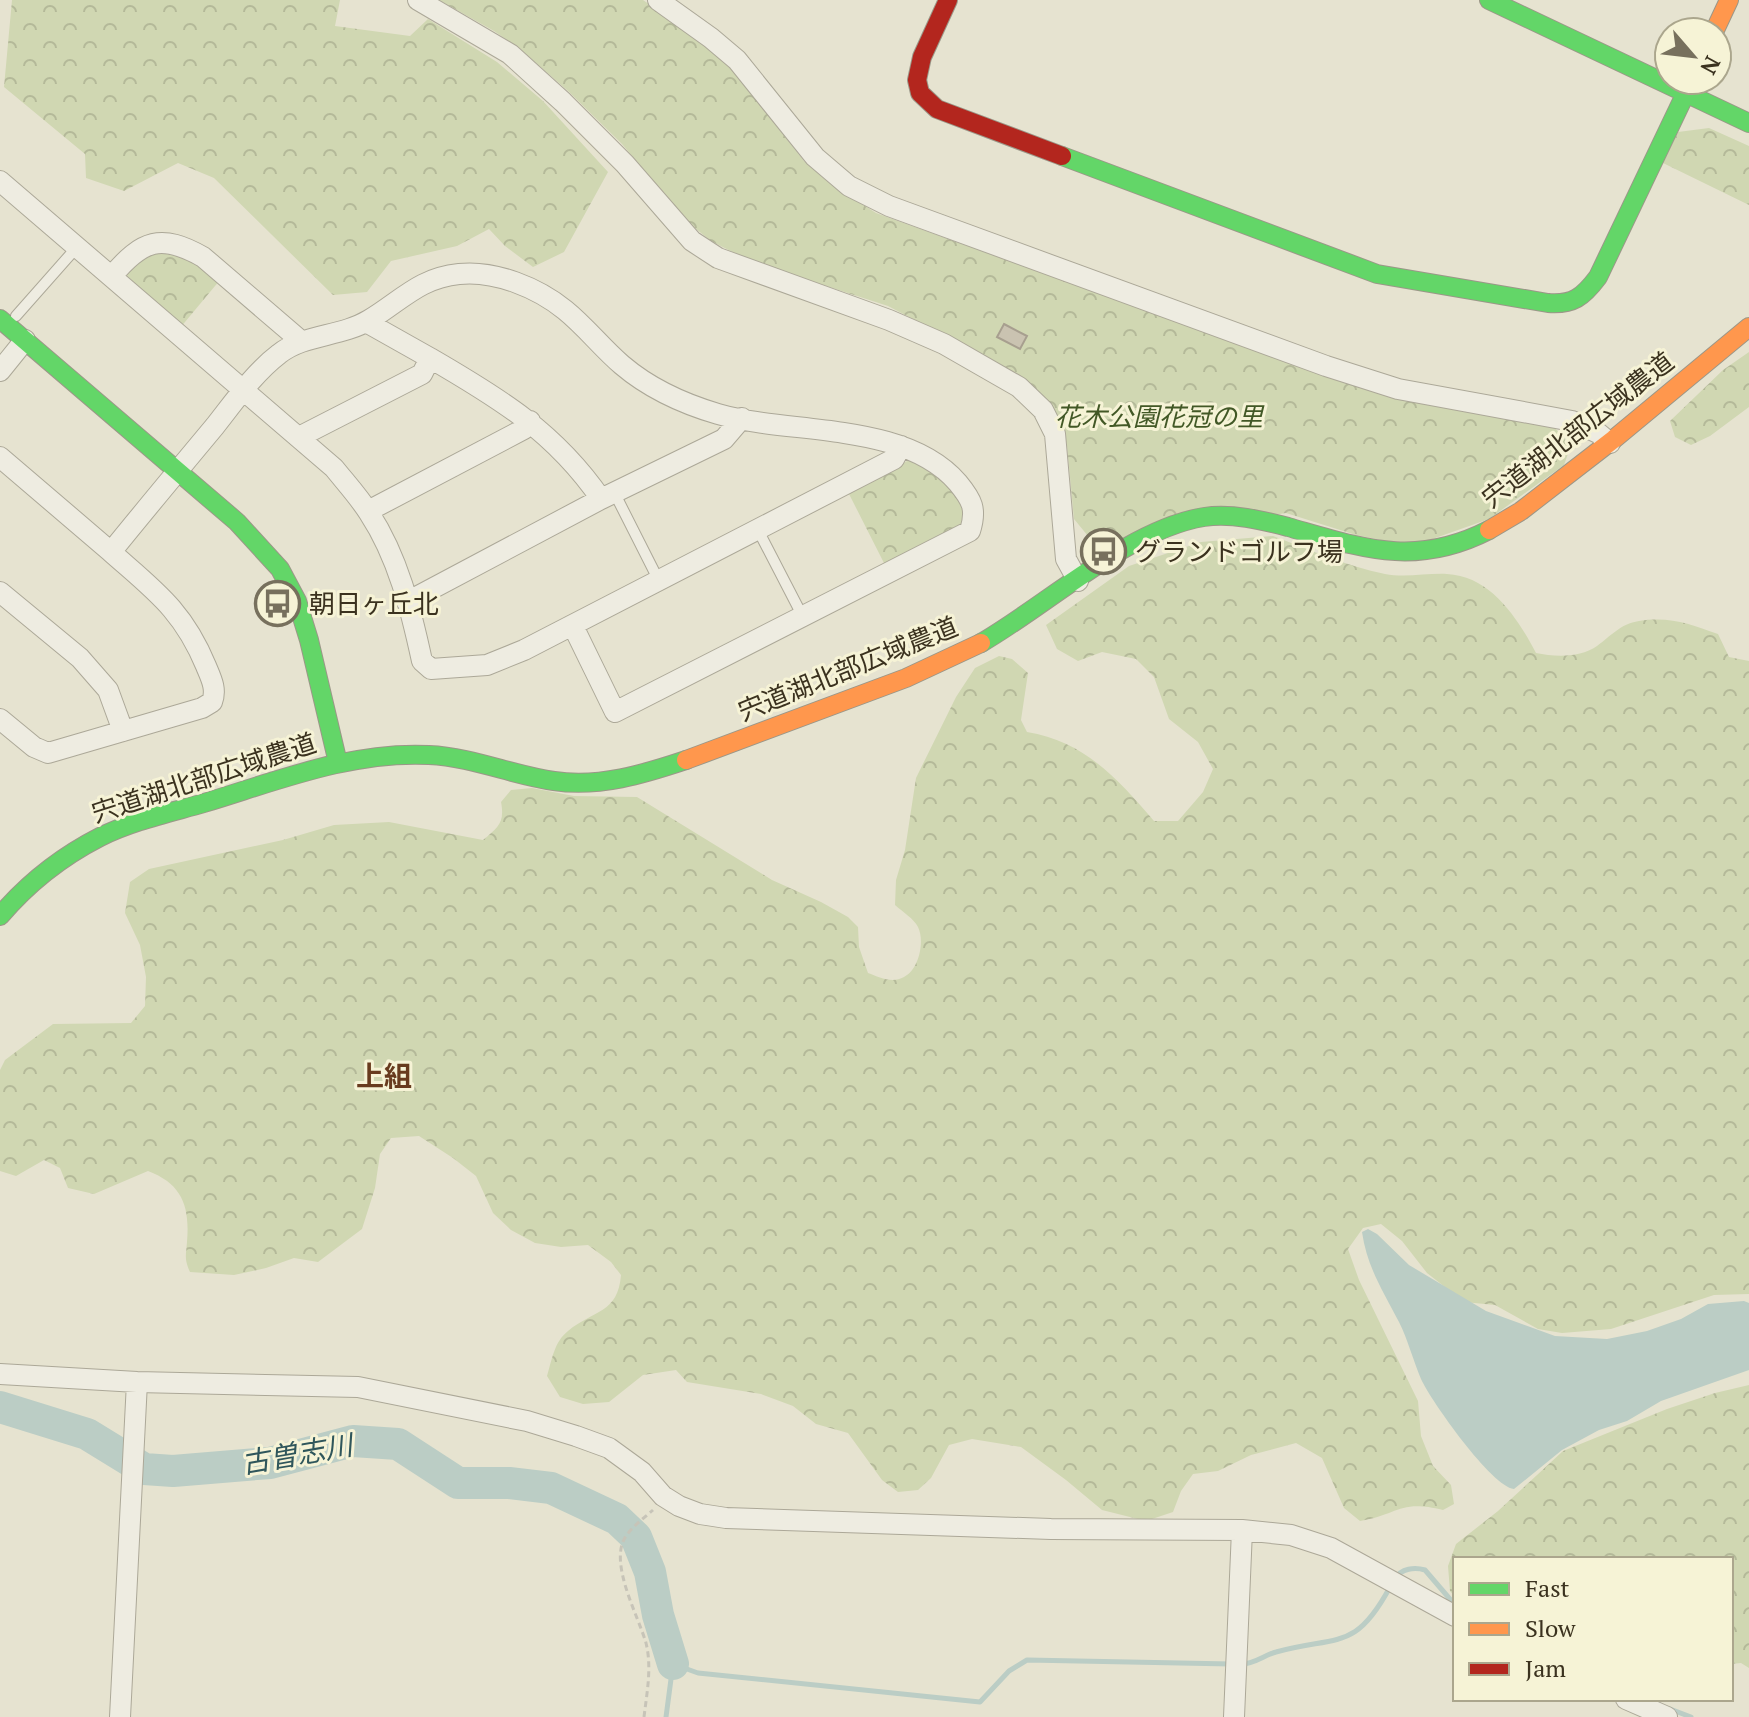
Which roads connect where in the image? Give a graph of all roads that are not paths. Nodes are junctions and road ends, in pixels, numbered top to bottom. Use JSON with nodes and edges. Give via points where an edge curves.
{"nodes":[{"id":1,"x":418,"y":0,"type":"edge"},
{"id":2,"x":658,"y":0,"type":"edge"},
{"id":3,"x":948,"y":0,"type":"edge"},
{"id":4,"x":1489,"y":0,"type":"edge"},
{"id":5,"x":1653,"y":71,"type":"edge"},
{"id":6,"x":1683,"y":96,"type":"edge"},
{"id":7,"x":1704,"y":96,"type":"edge"},
{"id":8,"x":1749,"y":123,"type":"edge"},
{"id":9,"x":0,"y":181,"type":"edge"},
{"id":10,"x":77,"y":247,"type":"junction"},
{"id":11,"x":112,"y":276,"type":"junction"},
{"id":12,"x":8,"y":318,"type":"edge"},
{"id":13,"x":366,"y":322,"type":"junction"},
{"id":14,"x":1749,"y":327,"type":"edge"},
{"id":15,"x":25,"y":340,"type":"junction"},
{"id":16,"x":301,"y":341,"type":"junction"},
{"id":17,"x":430,"y":358,"type":"junction"},
{"id":18,"x":0,"y":371,"type":"edge"},
{"id":19,"x":243,"y":391,"type":"junction"},
{"id":20,"x":742,"y":418,"type":"junction"},
{"id":21,"x":530,"y":421,"type":"junction"},
{"id":22,"x":299,"y":437,"type":"junction"},
{"id":23,"x":1610,"y":443,"type":"junction"},
{"id":24,"x":901,"y":446,"type":"junction"},
{"id":25,"x":0,"y":457,"type":"edge"},
{"id":26,"x":177,"y":472,"type":"junction"},
{"id":27,"x":608,"y":496,"type":"junction"},
{"id":28,"x":368,"y":511,"type":"junction"},
{"id":29,"x":758,"y":530,"type":"junction"},
{"id":30,"x":111,"y":552,"type":"junction"},
{"id":31,"x":659,"y":581,"type":"junction"},
{"id":32,"x":1078,"y":581,"type":"junction"},
{"id":33,"x":2,"y":598,"type":"edge"},
{"id":34,"x":407,"y":602,"type":"junction"},
{"id":35,"x":803,"y":617,"type":"junction"},
{"id":36,"x":573,"y":626,"type":"junction"},
{"id":37,"x":0,"y":719,"type":"edge"},
{"id":38,"x":123,"y":731,"type":"junction"},
{"id":39,"x":338,"y":763,"type":"junction"},
{"id":40,"x":0,"y":916,"type":"edge"},
{"id":41,"x":0,"y":1374,"type":"edge"},
{"id":42,"x":137,"y":1382,"type":"junction"},
{"id":43,"x":1242,"y":1530,"type":"junction"},
{"id":44,"x":1453,"y":1615,"type":"edge"},
{"id":45,"x":1630,"y":1706,"type":"edge"},
{"id":46,"x":120,"y":1717,"type":"edge"},
{"id":47,"x":1234,"y":1717,"type":"edge"},
{"id":48,"x":1667,"y":1717,"type":"edge"}],
"edges":[{"from":1,"to":32,"type":"street","via":[[510,54],[625,164],[692,241],[718,258],[889,320],[1019,387],[1043,410],[1055,434],[1066,559]]},
{"from":2,"to":23,"type":"street","via":[[737,60],[815,157],[849,186],[889,206],[1326,366],[1398,389],[1572,421]]},
{"from":3,"to":6,"type":"street","via":[[918,72],[919,90],[937,109],[1377,274],[1548,303],[1569,305],[1598,277]]},
{"from":4,"to":5,"type":"street"},
{"from":7,"to":8,"type":"street"},
{"from":9,"to":10,"type":"street"},
{"from":10,"to":11,"type":"street"},
{"from":10,"to":12,"type":"lane"},
{"from":11,"to":16,"type":"street","via":[[139,248],[167,242],[185,247]]},
{"from":11,"to":19,"type":"street"},
{"from":12,"to":15,"type":"street"},
{"from":13,"to":16,"type":"street"},
{"from":13,"to":17,"type":"street"},
{"from":13,"to":20,"type":"street","via":[[438,277],[463,273],[502,278],[565,310],[622,365],[654,387],[720,415]]},
{"from":14,"to":23,"type":"street","name":"宍道湖北部広域農道"},
{"from":15,"to":18,"type":"street"},
{"from":15,"to":26,"type":"street"},
{"from":16,"to":19,"type":"street","via":[[279,353]]},
{"from":17,"to":21,"type":"street"},
{"from":17,"to":22,"type":"street","via":[[422,374]]},
{"from":19,"to":22,"type":"street"},
{"from":19,"to":26,"type":"street"},
{"from":20,"to":24,"type":"street"},
{"from":20,"to":27,"type":"street","via":[[724,439]]},
{"from":21,"to":27,"type":"street"},
{"from":21,"to":28,"type":"street","via":[[524,429]]},
{"from":22,"to":28,"type":"street","via":[[334,468]]},
{"from":23,"to":32,"type":"street","name":"宍道湖北部広域農道","via":[[1492,529],[1458,544],[1425,552],[1371,550],[1259,520],[1221,516],[1185,522],[1144,538]]},
{"from":24,"to":29,"type":"street","via":[[894,459]]},
{"from":24,"to":35,"type":"street","via":[[926,456],[968,494],[975,514],[970,531]]},
{"from":25,"to":30,"type":"street"},
{"from":26,"to":30,"type":"street"},
{"from":26,"to":39,"type":"street","via":[[237,522],[280,569],[309,640]]},
{"from":27,"to":31,"type":"lane"},
{"from":27,"to":34,"type":"street"},
{"from":28,"to":34,"type":"street","via":[[398,569]]},
{"from":29,"to":31,"type":"street"},
{"from":29,"to":35,"type":"lane"},
{"from":30,"to":38,"type":"street","via":[[173,607],[194,638],[214,688],[207,706]]},
{"from":31,"to":36,"type":"street"},
{"from":32,"to":39,"type":"street","name":"宍道湖北部広域農道","via":[[949,661],[643,774],[569,783],[445,757],[372,756]]},
{"from":33,"to":38,"type":"street","via":[[80,658],[108,690]]},
{"from":34,"to":36,"type":"street","via":[[422,661],[431,669],[487,665]]},
{"from":35,"to":36,"type":"street","via":[[615,712]]},
{"from":37,"to":38,"type":"street","via":[[48,753]]},
{"from":39,"to":40,"type":"street","name":"宍道湖北部広域農道","via":[[114,830],[46,869]]},
{"from":41,"to":42,"type":"street"},
{"from":42,"to":43,"type":"street","via":[[358,1387],[527,1421],[609,1448],[671,1501],[726,1518]]},
{"from":42,"to":46,"type":"street"},
{"from":43,"to":44,"type":"street","via":[[1291,1535],[1331,1548]]},
{"from":43,"to":47,"type":"street"},
{"from":45,"to":48,"type":"street"}]}
